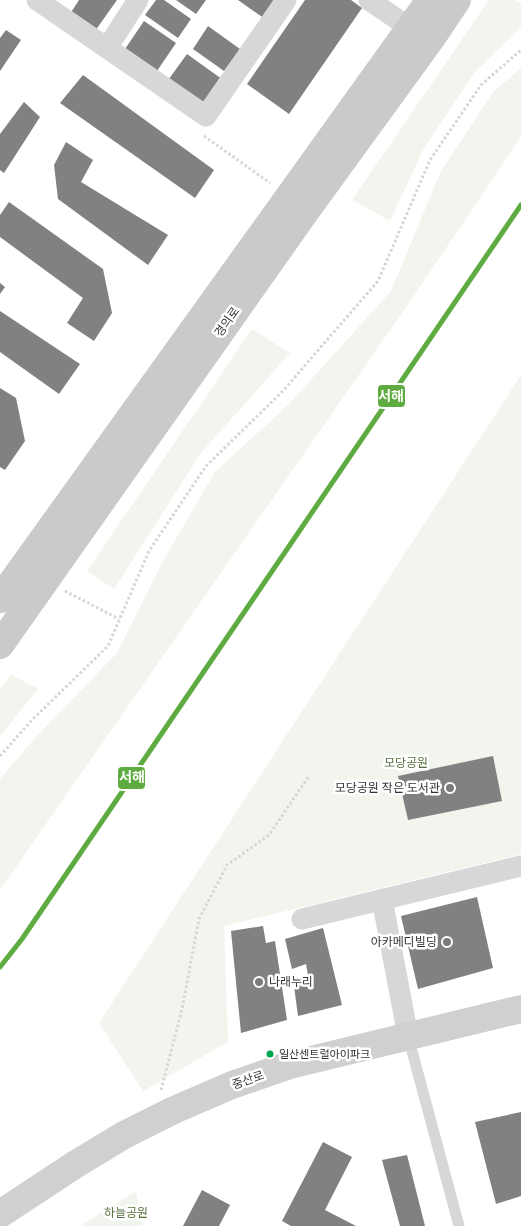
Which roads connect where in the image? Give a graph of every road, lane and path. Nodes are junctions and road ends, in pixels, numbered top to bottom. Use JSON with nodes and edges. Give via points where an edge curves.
{"nodes":[{"id":1,"x":38,"y":0,"type":"edge"},
{"id":2,"x":138,"y":0,"type":"edge"},
{"id":3,"x":286,"y":0,"type":"edge"},
{"id":4,"x":369,"y":0,"type":"edge"},
{"id":5,"x":430,"y":0,"type":"edge"},
{"id":6,"x":457,"y":0,"type":"edge"},
{"id":7,"x":410,"y":28,"type":"junction"},
{"id":8,"x":106,"y":48,"type":"junction"},
{"id":9,"x":521,"y":50,"type":"edge"},
{"id":10,"x":62,"y":590,"type":"dead end"},
{"id":11,"x":7,"y":599,"type":"edge"},
{"id":12,"x":119,"y":620,"type":"junction"},
{"id":13,"x":0,"y":645,"type":"edge"},
{"id":14,"x":0,"y":756,"type":"edge"},
{"id":15,"x":309,"y":776,"type":"dead end"},
{"id":16,"x":521,"y":866,"type":"edge"},
{"id":17,"x":382,"y":899,"type":"junction"},
{"id":18,"x":302,"y":919,"type":"dead end"},
{"id":19,"x":521,"y":1009,"type":"edge"},
{"id":20,"x":408,"y":1036,"type":"junction"},
{"id":21,"x":161,"y":1090,"type":"dead end"},
{"id":22,"x":0,"y":1214,"type":"edge"},
{"id":23,"x":458,"y":1226,"type":"edge"}],
"edges":[{"from":1,"to":8,"type":"street"},
{"from":2,"to":8,"type":"street"},
{"from":3,"to":8,"type":"street","via":[[206,116]]},
{"from":4,"to":7,"type":"street"},
{"from":5,"to":7,"type":"main road","name":"경의로"},
{"from":6,"to":11,"type":"main road","name":"경의로","via":[[297,223]]},
{"from":7,"to":11,"type":"main road","name":"경의로"},
{"from":9,"to":12,"type":"path","via":[[481,85],[430,160],[378,281],[282,392],[206,466],[149,551]]},
{"from":10,"to":12,"type":"path"},
{"from":11,"to":13,"type":"main road","name":"경의로"},
{"from":12,"to":14,"type":"path","via":[[108,646]]},
{"from":15,"to":21,"type":"path","via":[[269,835],[227,866],[199,919],[182,1009]]},
{"from":16,"to":17,"type":"street"},
{"from":17,"to":18,"type":"street"},
{"from":17,"to":20,"type":"street"},
{"from":19,"to":20,"type":"main road","name":"중산로"},
{"from":20,"to":22,"type":"main road","name":"중산로","via":[[290,1065],[182,1106],[124,1135]]},
{"from":20,"to":23,"type":"lane"}]}
